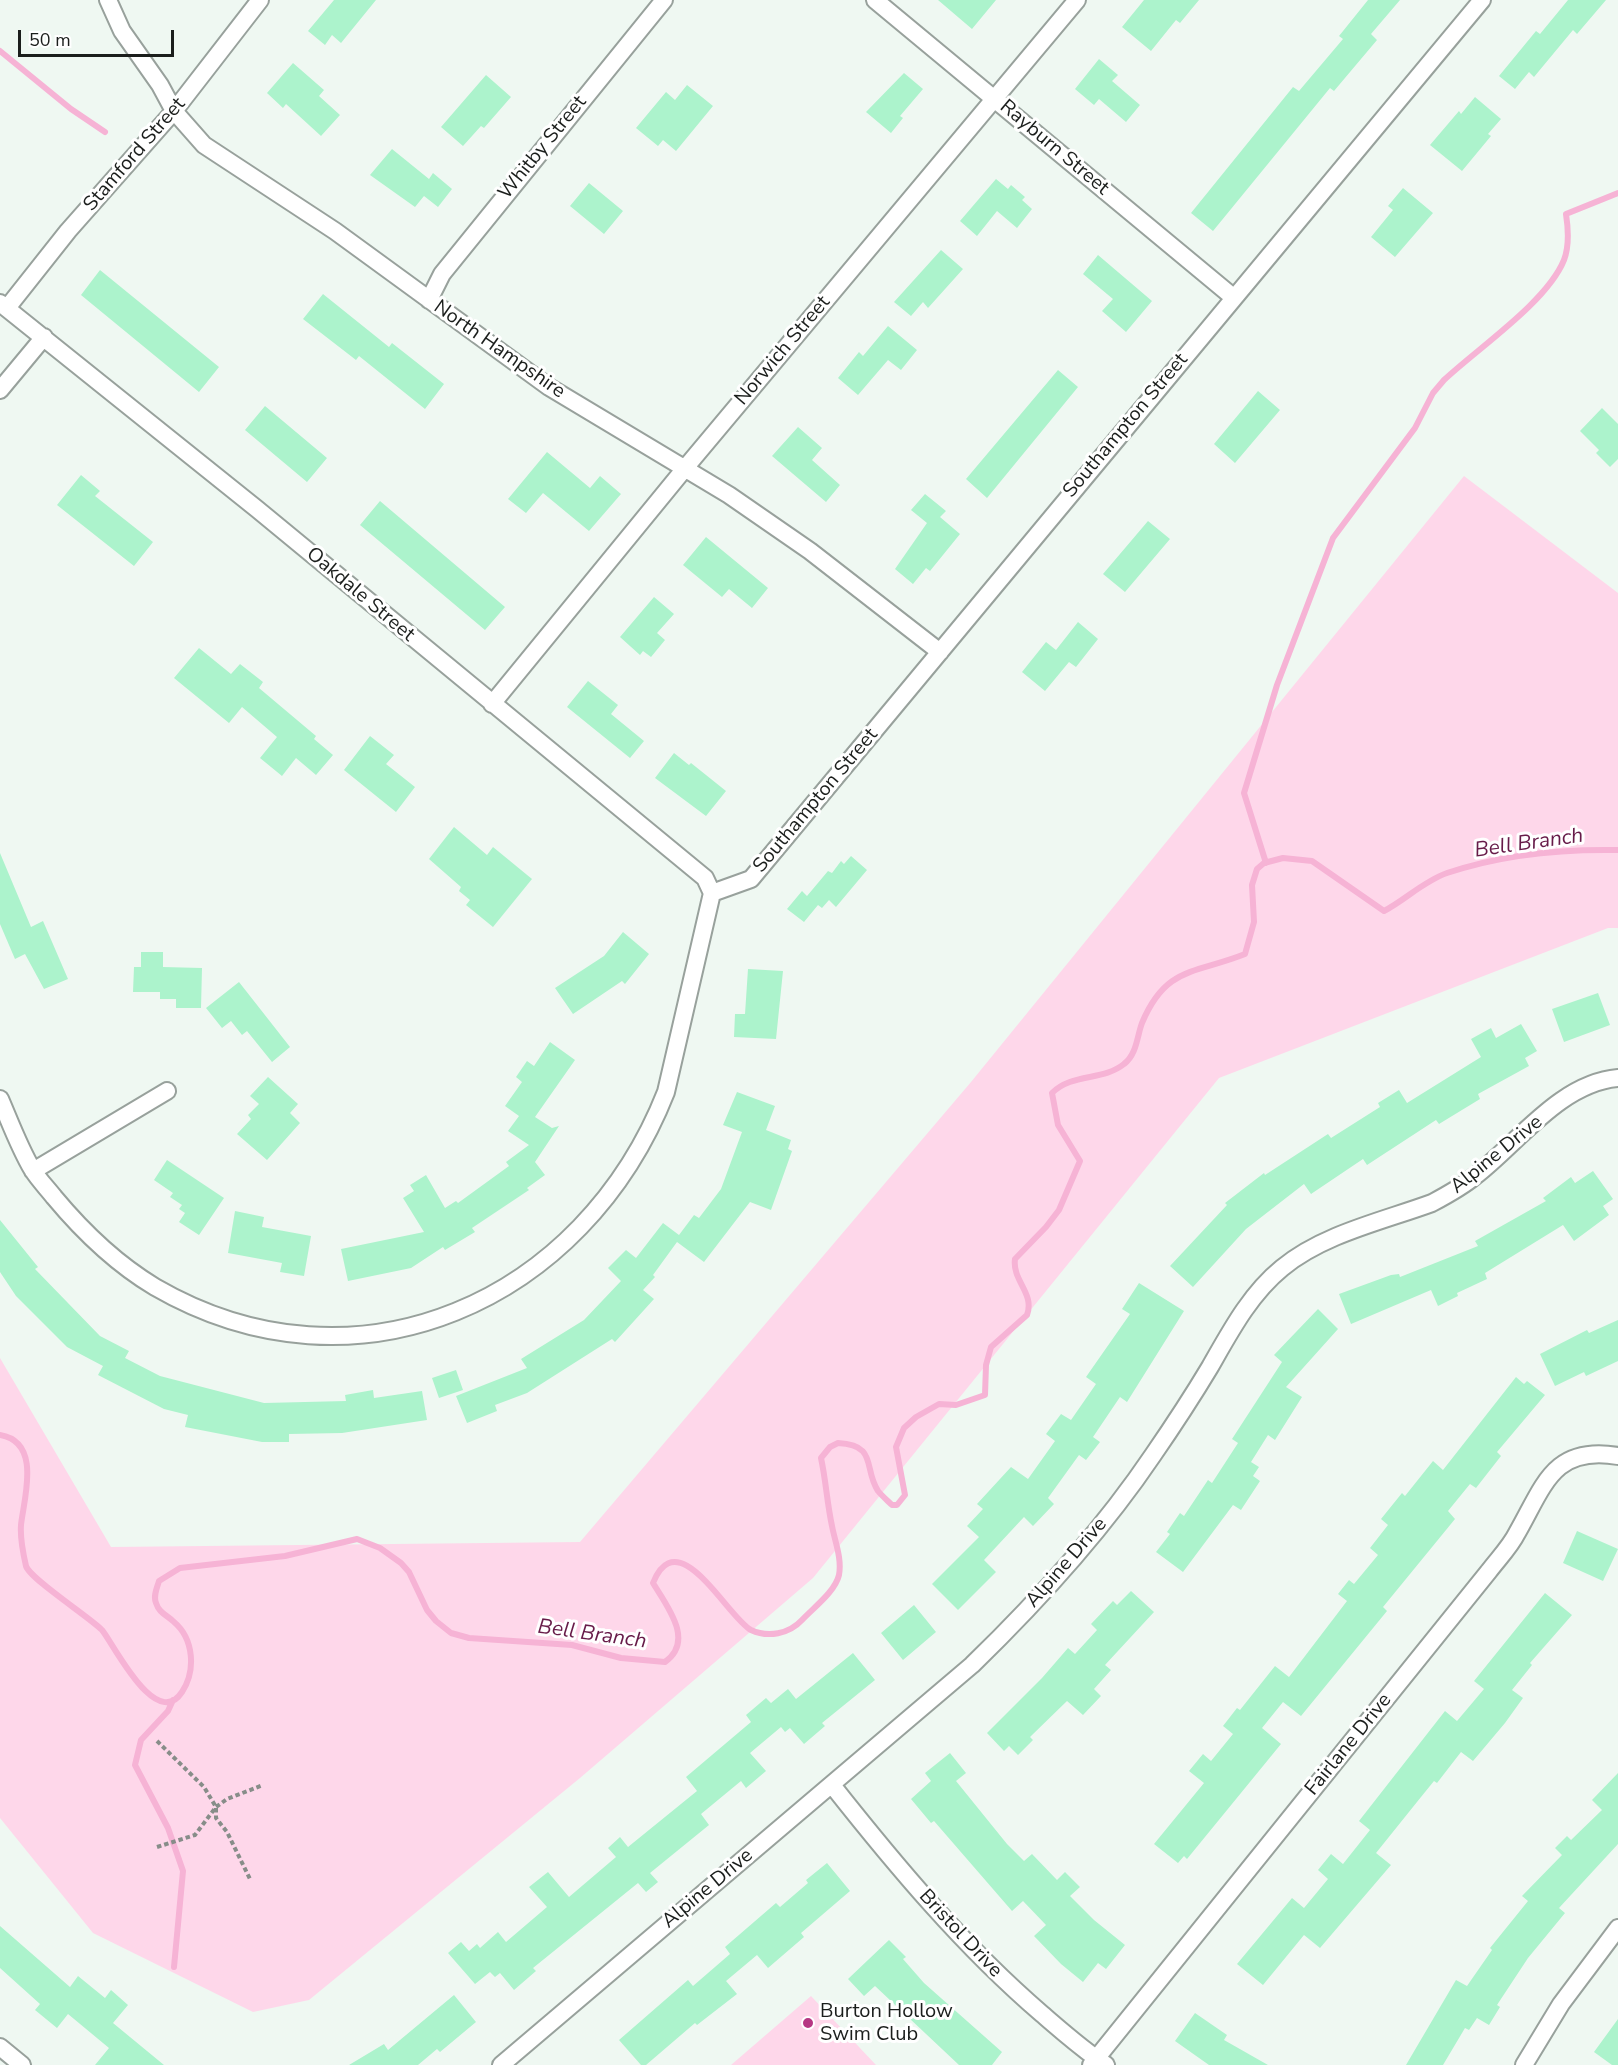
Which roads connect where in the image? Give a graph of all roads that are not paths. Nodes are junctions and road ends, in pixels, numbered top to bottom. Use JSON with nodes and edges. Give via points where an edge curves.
{"nodes":[{"id":1,"x":108,"y":0,"type":"edge"},
{"id":2,"x":260,"y":0,"type":"edge"},
{"id":3,"x":664,"y":0,"type":"edge"},
{"id":4,"x":875,"y":0,"type":"edge"},
{"id":5,"x":1077,"y":0,"type":"edge"},
{"id":6,"x":1482,"y":0,"type":"edge"},
{"id":7,"x":993,"y":98,"type":"junction"},
{"id":8,"x":174,"y":111,"type":"junction"},
{"id":9,"x":1233,"y":297,"type":"junction"},
{"id":10,"x":429,"y":300,"type":"junction"},
{"id":11,"x":3,"y":305,"type":"edge"},
{"id":12,"x":44,"y":337,"type":"junction"},
{"id":13,"x":0,"y":390,"type":"edge"},
{"id":14,"x":686,"y":467,"type":"junction"},
{"id":15,"x":940,"y":652,"type":"junction"},
{"id":16,"x":492,"y":704,"type":"junction"},
{"id":17,"x":712,"y":893,"type":"junction"},
{"id":18,"x":1618,"y":1078,"type":"edge"},
{"id":19,"x":166,"y":1091,"type":"dead end"},
{"id":20,"x":0,"y":1099,"type":"edge"},
{"id":21,"x":33,"y":1171,"type":"junction"},
{"id":22,"x":1618,"y":1456,"type":"edge"},
{"id":23,"x":832,"y":1785,"type":"junction"},
{"id":24,"x":1618,"y":1928,"type":"edge"},
{"id":25,"x":0,"y":2047,"type":"edge"},
{"id":26,"x":1098,"y":2063,"type":"edge"},
{"id":27,"x":22,"y":2065,"type":"edge"},
{"id":28,"x":501,"y":2065,"type":"edge"},
{"id":29,"x":1524,"y":2065,"type":"edge"}],
"edges":[{"from":1,"to":8,"type":"street","name":"North Hampshire","via":[[122,31]]},
{"from":2,"to":8,"type":"street","name":"Stamford Street"},
{"from":3,"to":10,"type":"street","name":"Whitby Street","via":[[442,274]]},
{"from":4,"to":7,"type":"street","name":"Rayburn Street"},
{"from":5,"to":7,"type":"street","name":"Norwich Street"},
{"from":6,"to":9,"type":"street","name":"Southampton Street"},
{"from":7,"to":9,"type":"street","name":"Rayburn Street"},
{"from":7,"to":14,"type":"street","name":"Norwich Street"},
{"from":8,"to":10,"type":"street","name":"North Hampshire","via":[[204,145],[287,198]]},
{"from":8,"to":11,"type":"street","name":"Stamford Street"},
{"from":9,"to":15,"type":"street","name":"Southampton Street"},
{"from":10,"to":14,"type":"street","name":"North Hampshire","via":[[549,387]]},
{"from":11,"to":12,"type":"street","name":"Oakdale Street"},
{"from":12,"to":13,"type":"street"},
{"from":12,"to":16,"type":"street","name":"Oakdale Street"},
{"from":14,"to":15,"type":"street","name":"North Hampshire","via":[[810,551]]},
{"from":14,"to":16,"type":"street","name":"Norwich Street"},
{"from":15,"to":17,"type":"street","name":"Southampton Street","via":[[751,879]]},
{"from":16,"to":17,"type":"street","name":"Oakdale Street","via":[[705,878]]},
{"from":17,"to":21,"type":"street","via":[[666,1092],[638,1152],[599,1207],[561,1247],[516,1281],[467,1308],[408,1327],[353,1334],[287,1332],[232,1320],[171,1296],[118,1262],[73,1221]]},
{"from":18,"to":23,"type":"street","name":"Alpine Drive","via":[[1574,1093],[1448,1195],[1317,1246],[1283,1266],[1248,1304],[1147,1464],[1066,1568],[972,1665]]},
{"from":19,"to":21,"type":"street"},
{"from":20,"to":21,"type":"street"},
{"from":22,"to":26,"type":"street","name":"Fairlane Drive","via":[[1596,1452],[1576,1456],[1547,1480],[1516,1535],[1489,1571]]},
{"from":23,"to":26,"type":"street","name":"Bristol Drive","via":[[969,1946]]},
{"from":23,"to":28,"type":"street","name":"Alpine Drive"},
{"from":24,"to":29,"type":"street","via":[[1561,2004]]},
{"from":25,"to":27,"type":"street"}]}
